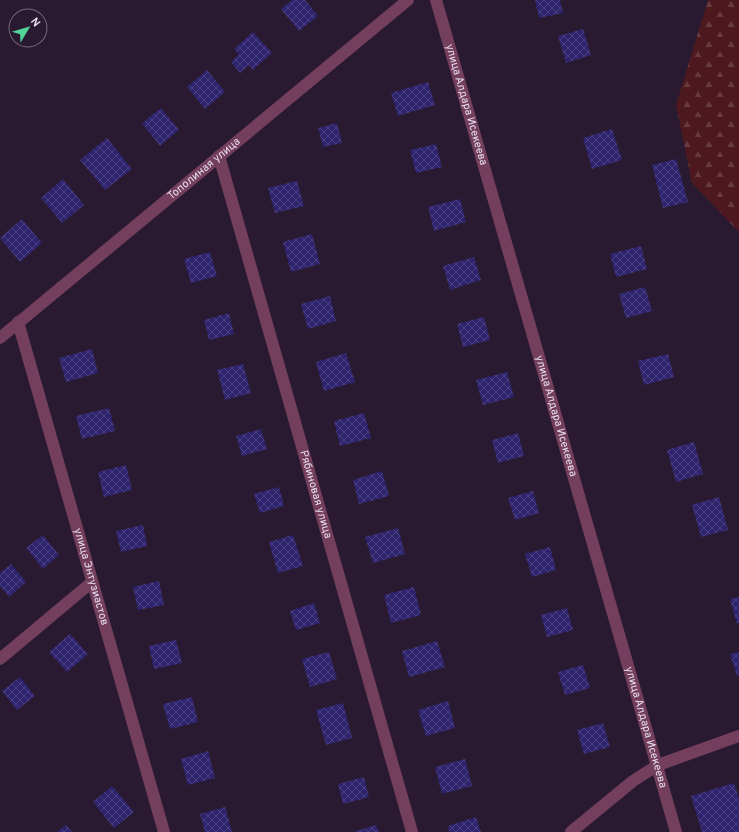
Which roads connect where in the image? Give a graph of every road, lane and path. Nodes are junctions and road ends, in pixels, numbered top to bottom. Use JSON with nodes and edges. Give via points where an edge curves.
{"nodes":[{"id":1,"x":408,"y":0,"type":"edge"},
{"id":2,"x":436,"y":0,"type":"edge"},
{"id":3,"x":219,"y":156,"type":"junction"},
{"id":4,"x":18,"y":322,"type":"junction"},
{"id":5,"x":0,"y":338,"type":"edge"},
{"id":6,"x":92,"y":582,"type":"junction"},
{"id":7,"x":0,"y":659,"type":"edge"},
{"id":8,"x":739,"y":736,"type":"edge"},
{"id":9,"x":658,"y":765,"type":"junction"},
{"id":10,"x":164,"y":832,"type":"edge"},
{"id":11,"x":412,"y":832,"type":"edge"},
{"id":12,"x":571,"y":832,"type":"edge"},
{"id":13,"x":676,"y":832,"type":"edge"}],
"edges":[{"from":1,"to":3,"type":"street","name":"Тополиная улица"},
{"from":2,"to":9,"type":"street","name":"улица Алдара Исекеева"},
{"from":3,"to":4,"type":"street","name":"Тополиная улица"},
{"from":3,"to":11,"type":"street","name":"Рябиновая улица"},
{"from":4,"to":5,"type":"street","name":"Тополиная улица"},
{"from":4,"to":6,"type":"street","name":"улица Энтузиастов"},
{"from":6,"to":7,"type":"street"},
{"from":6,"to":10,"type":"street","name":"улица Энтузиастов"},
{"from":8,"to":9,"type":"street"},
{"from":9,"to":12,"type":"street","via":[[633,781]]},
{"from":9,"to":13,"type":"street","name":"улица Алдара Исекеева"}]}
